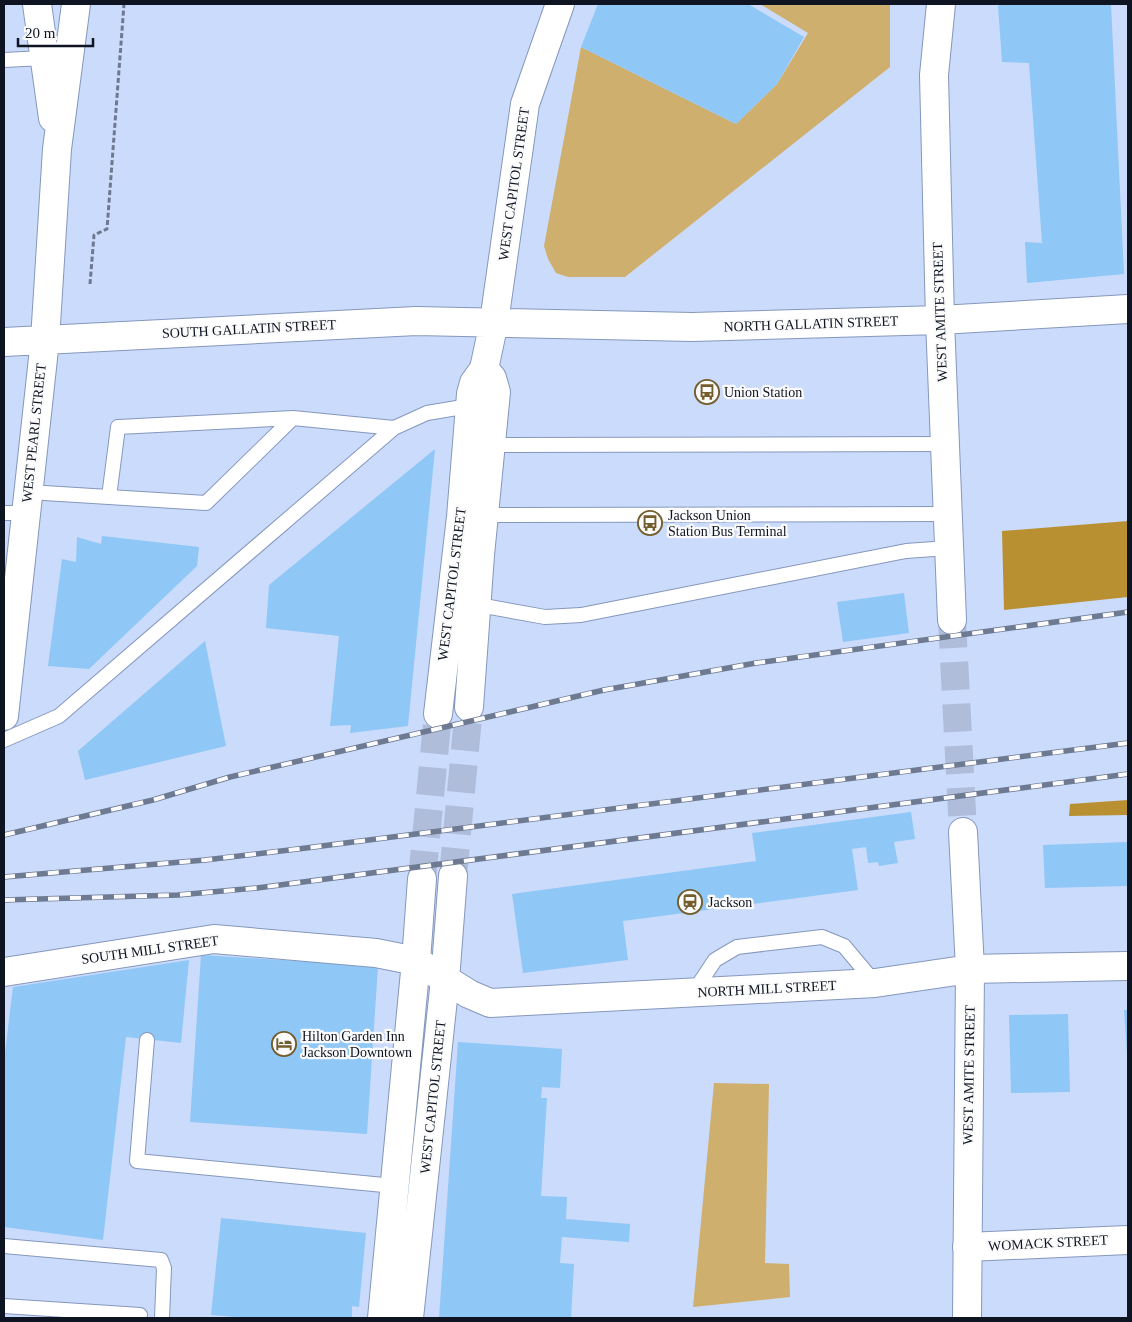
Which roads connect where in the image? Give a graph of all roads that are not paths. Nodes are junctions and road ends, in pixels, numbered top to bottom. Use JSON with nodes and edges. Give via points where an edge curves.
{"nodes":[{"id":1,"x":37,"y":4,"type":"edge"},
{"id":2,"x":76,"y":4,"type":"edge"},
{"id":3,"x":560,"y":4,"type":"edge"},
{"id":4,"x":941,"y":4,"type":"edge"},
{"id":5,"x":44,"y":58,"type":"junction"},
{"id":6,"x":4,"y":60,"type":"edge"},
{"id":7,"x":57,"y":149,"type":"junction"},
{"id":8,"x":1128,"y":309,"type":"edge"},
{"id":9,"x":940,"y":320,"type":"junction"},
{"id":10,"x":494,"y":322,"type":"junction"},
{"id":11,"x":45,"y":340,"type":"junction"},
{"id":12,"x":4,"y":342,"type":"edge"},
{"id":13,"x":484,"y":368,"type":"junction"},
{"id":14,"x":469,"y":406,"type":"junction"},
{"id":15,"x":292,"y":418,"type":"junction"},
{"id":16,"x":394,"y":428,"type":"junction"},
{"id":17,"x":944,"y":444,"type":"junction"},
{"id":18,"x":491,"y":445,"type":"junction"},
{"id":19,"x":109,"y":497,"type":"junction"},
{"id":20,"x":19,"y":506,"type":"edge"},
{"id":21,"x":947,"y":514,"type":"junction"},
{"id":22,"x":484,"y":515,"type":"junction"},
{"id":23,"x":948,"y":548,"type":"junction"},
{"id":24,"x":450,"y":599,"type":"junction"},
{"id":25,"x":476,"y":605,"type":"junction"},
{"id":26,"x":952,"y":620,"type":"tunnel mouth"},
{"id":27,"x":469,"y":707,"type":"tunnel mouth"},
{"id":28,"x":438,"y":714,"type":"tunnel mouth"},
{"id":29,"x":4,"y":716,"type":"edge"},
{"id":30,"x":4,"y":740,"type":"edge"},
{"id":31,"x":963,"y":832,"type":"tunnel mouth"},
{"id":32,"x":453,"y":876,"type":"tunnel mouth"},
{"id":33,"x":422,"y":880,"type":"tunnel mouth"},
{"id":34,"x":416,"y":961,"type":"junction"},
{"id":35,"x":1128,"y":966,"type":"edge"},
{"id":36,"x":970,"y":969,"type":"junction"},
{"id":37,"x":4,"y":972,"type":"edge"},
{"id":38,"x":445,"y":980,"type":"junction"},
{"id":39,"x":876,"y":983,"type":"junction"},
{"id":40,"x":693,"y":993,"type":"junction"},
{"id":41,"x":147,"y":1040,"type":"dead end"},
{"id":42,"x":394,"y":1186,"type":"junction"},
{"id":43,"x":1128,"y":1240,"type":"edge"},
{"id":44,"x":4,"y":1246,"type":"edge"},
{"id":45,"x":967,"y":1247,"type":"junction"},
{"id":46,"x":4,"y":1306,"type":"edge"},
{"id":47,"x":140,"y":1315,"type":"dead end"},
{"id":48,"x":162,"y":1318,"type":"edge"},
{"id":49,"x":382,"y":1318,"type":"edge"},
{"id":50,"x":409,"y":1318,"type":"edge"},
{"id":51,"x":967,"y":1318,"type":"edge"}],
"edges":[{"from":1,"to":5,"type":"main road"},
{"from":2,"to":7,"type":"main road"},
{"from":3,"to":10,"type":"main road","name":"WEST CAPITOL STREET","via":[[525,104]]},
{"from":4,"to":9,"type":"main road","name":"WEST AMITE STREET","via":[[934,75]]},
{"from":5,"to":6,"type":"lane"},
{"from":5,"to":7,"type":"main road"},
{"from":7,"to":11,"type":"main road","name":"WEST PEARL STREET"},
{"from":8,"to":9,"type":"main road","name":"NORTH GALLATIN STREET"},
{"from":9,"to":10,"type":"main road","name":"NORTH GALLATIN STREET","via":[[692,327]]},
{"from":9,"to":17,"type":"main road","name":"WEST AMITE STREET"},
{"from":10,"to":11,"type":"main road","name":"SOUTH GALLATIN STREET","via":[[416,321]]},
{"from":10,"to":13,"type":"main road","name":"WEST CAPITOL STREET"},
{"from":11,"to":12,"type":"main road","name":"SOUTH GALLATIN STREET"},
{"from":11,"to":20,"type":"main road","name":"WEST PEARL STREET"},
{"from":13,"to":14,"type":"main road","name":"WEST CAPITOL STREET","via":[[474,383]]},
{"from":13,"to":18,"type":"main road","name":"WEST CAPITOL STREET","via":[[492,378],[496,392]]},
{"from":14,"to":16,"type":"lane","via":[[427,413]]},
{"from":14,"to":24,"type":"main road","name":"WEST CAPITOL STREET","via":[[461,517]]},
{"from":15,"to":16,"type":"lane"},
{"from":15,"to":19,"type":"lane","via":[[206,503]]},
{"from":15,"to":19,"type":"lane","via":[[118,427]]},
{"from":16,"to":30,"type":"lane","via":[[59,716]]},
{"from":17,"to":18,"type":"lane"},
{"from":17,"to":21,"type":"main road","name":"WEST AMITE STREET"},
{"from":18,"to":22,"type":"main road","name":"WEST CAPITOL STREET"},
{"from":19,"to":20,"type":"lane"},
{"from":20,"to":29,"type":"main road","name":"WEST PEARL STREET"},
{"from":21,"to":22,"type":"lane"},
{"from":21,"to":23,"type":"main road","name":"WEST AMITE STREET"},
{"from":22,"to":25,"type":"main road","name":"WEST CAPITOL STREET"},
{"from":23,"to":25,"type":"lane","via":[[906,551],[580,615],[545,617]]},
{"from":23,"to":26,"type":"main road","name":"WEST AMITE STREET"},
{"from":24,"to":25,"type":"lane"},
{"from":24,"to":28,"type":"main road","name":"WEST CAPITOL STREET"},
{"from":25,"to":27,"type":"main road","name":"WEST CAPITOL STREET"},
{"from":31,"to":36,"type":"main road","name":"WEST AMITE STREET"},
{"from":32,"to":38,"type":"main road","name":"WEST CAPITOL STREET"},
{"from":33,"to":34,"type":"main road"},
{"from":34,"to":37,"type":"main road","name":"SOUTH MILL STREET","via":[[376,953],[214,939],[147,957]]},
{"from":34,"to":38,"type":"main road","name":"NORTH MILL STREET"},
{"from":34,"to":42,"type":"main road"},
{"from":35,"to":36,"type":"main road","name":"NORTH MILL STREET"},
{"from":36,"to":39,"type":"main road","name":"NORTH MILL STREET"},
{"from":36,"to":45,"type":"main road","name":"WEST AMITE STREET"},
{"from":38,"to":40,"type":"main road","name":"NORTH MILL STREET","via":[[490,1003]]},
{"from":38,"to":50,"type":"main road","name":"WEST CAPITOL STREET"},
{"from":39,"to":40,"type":"main road","name":"NORTH MILL STREET"},
{"from":39,"to":40,"type":"lane","via":[[844,946],[822,937],[738,947],[715,960]]},
{"from":41,"to":42,"type":"lane","via":[[137,1161]]},
{"from":42,"to":49,"type":"main road"},
{"from":43,"to":45,"type":"main road","name":"WOMACK STREET"},
{"from":44,"to":48,"type":"lane","via":[[161,1260],[164,1268]]},
{"from":45,"to":51,"type":"main road","name":"WEST AMITE STREET"},
{"from":46,"to":47,"type":"lane"}]}
